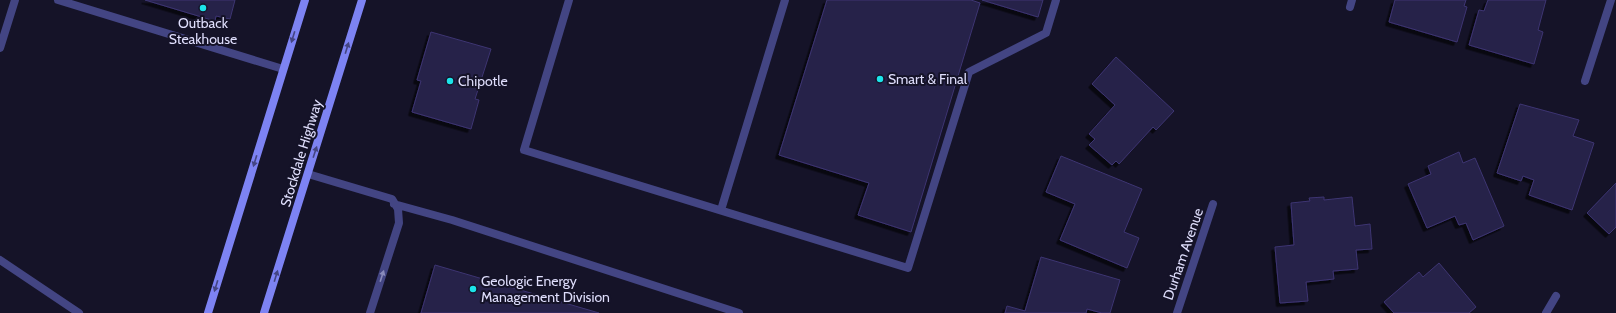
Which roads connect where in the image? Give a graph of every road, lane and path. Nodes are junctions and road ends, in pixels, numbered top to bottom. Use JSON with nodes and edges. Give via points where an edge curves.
{"nodes":[{"id":1,"x":16,"y":0,"type":"edge"},
{"id":2,"x":58,"y":0,"type":"edge"},
{"id":3,"x":305,"y":0,"type":"edge"},
{"id":4,"x":362,"y":0,"type":"edge"},
{"id":5,"x":569,"y":0,"type":"edge"},
{"id":6,"x":785,"y":0,"type":"edge"},
{"id":7,"x":1056,"y":0,"type":"edge"},
{"id":8,"x":1611,"y":0,"type":"edge"},
{"id":9,"x":0,"y":48,"type":"edge"},
{"id":10,"x":284,"y":69,"type":"junction"},
{"id":11,"x":1585,"y":81,"type":"dead end"},
{"id":12,"x":308,"y":174,"type":"junction"},
{"id":13,"x":394,"y":204,"type":"junction"},
{"id":14,"x":1213,"y":204,"type":"dead end"},
{"id":15,"x":721,"y":210,"type":"junction"},
{"id":16,"x":0,"y":260,"type":"edge"},
{"id":17,"x":1556,"y":296,"type":"dead end"},
{"id":18,"x":79,"y":313,"type":"edge"},
{"id":19,"x":208,"y":313,"type":"edge"},
{"id":20,"x":264,"y":313,"type":"edge"},
{"id":21,"x":370,"y":313,"type":"edge"},
{"id":22,"x":739,"y":313,"type":"edge"},
{"id":23,"x":1177,"y":313,"type":"edge"},
{"id":24,"x":1546,"y":313,"type":"edge"}],
"edges":[{"from":1,"to":9,"type":"street"},
{"from":2,"to":10,"type":"street"},
{"from":3,"to":10,"type":"main road","one_way":true},
{"from":12,"to":4,"type":"main road","name":"Stockdale Highway","one_way":true},
{"from":5,"to":15,"type":"street","via":[[524,150]]},
{"from":6,"to":15,"type":"street"},
{"from":7,"to":15,"type":"street","via":[[1046,33],[969,72],[908,268]]},
{"from":8,"to":11,"type":"street"},
{"from":10,"to":19,"type":"main road","one_way":true},
{"from":12,"to":13,"type":"street","via":[[392,199]]},
{"from":20,"to":12,"type":"main road","name":"Stockdale Highway","one_way":true},
{"from":21,"to":13,"type":"street","one_way":true,"via":[[399,223],[398,209]]},
{"from":13,"to":22,"type":"street","via":[[526,243]]},
{"from":14,"to":23,"type":"street","name":"Durham Avenue"},
{"from":16,"to":18,"type":"street"},
{"from":17,"to":24,"type":"street"}]}
